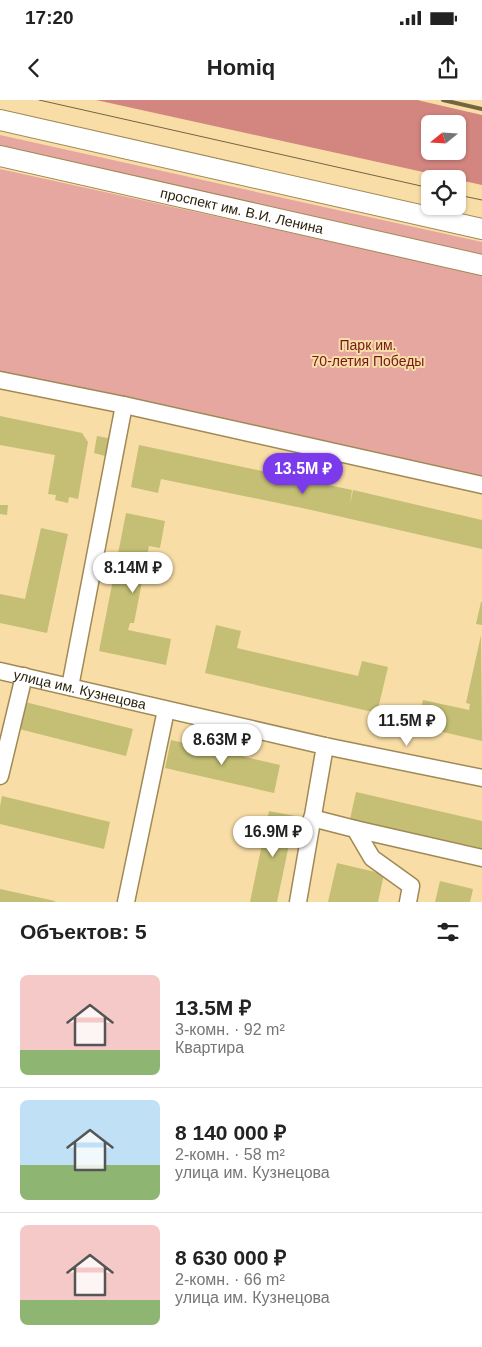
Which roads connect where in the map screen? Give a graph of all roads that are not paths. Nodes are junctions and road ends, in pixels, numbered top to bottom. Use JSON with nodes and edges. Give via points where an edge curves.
{"nodes":[{"id":1,"x":0,"y":120,"type":"edge"},
{"id":2,"x":0,"y":156,"type":"edge"},
{"id":3,"x":482,"y":229,"type":"edge"},
{"id":4,"x":482,"y":264,"type":"edge"},
{"id":5,"x":0,"y":380,"type":"edge"},
{"id":6,"x":124,"y":405,"type":"junction"},
{"id":7,"x":482,"y":485,"type":"edge"},
{"id":8,"x":0,"y":671,"type":"edge"},
{"id":9,"x":24,"y":676,"type":"junction"},
{"id":10,"x":70,"y":687,"type":"junction"},
{"id":11,"x":166,"y":710,"type":"junction"},
{"id":12,"x":325,"y":746,"type":"junction"},
{"id":13,"x":0,"y":776,"type":"edge"},
{"id":14,"x":482,"y":778,"type":"edge"},
{"id":15,"x":312,"y":818,"type":"junction"},
{"id":16,"x":355,"y":829,"type":"junction"},
{"id":17,"x":482,"y":858,"type":"edge"},
{"id":18,"x":126,"y":902,"type":"edge"},
{"id":19,"x":298,"y":902,"type":"edge"},
{"id":20,"x":408,"y":902,"type":"edge"}],
"edges":[{"from":1,"to":3,"type":"main road"},
{"from":2,"to":4,"type":"main road","name":"проспект им. В.И. Ленина"},
{"from":5,"to":6,"type":"street"},
{"from":6,"to":7,"type":"street"},
{"from":6,"to":10,"type":"street"},
{"from":8,"to":9,"type":"street","name":"улица им. Кузнецова"},
{"from":9,"to":10,"type":"street","name":"улица им. Кузнецова"},
{"from":9,"to":13,"type":"street"},
{"from":10,"to":11,"type":"street","name":"улица им. Кузнецова"},
{"from":11,"to":12,"type":"street","name":"улица им. Кузнецова"},
{"from":11,"to":18,"type":"street"},
{"from":12,"to":14,"type":"street","name":"улица им. Кузнецова"},
{"from":12,"to":15,"type":"street"},
{"from":15,"to":16,"type":"street"},
{"from":15,"to":19,"type":"street"},
{"from":16,"to":17,"type":"street"},
{"from":16,"to":20,"type":"street","via":[[372,858],[411,886]]}]}
